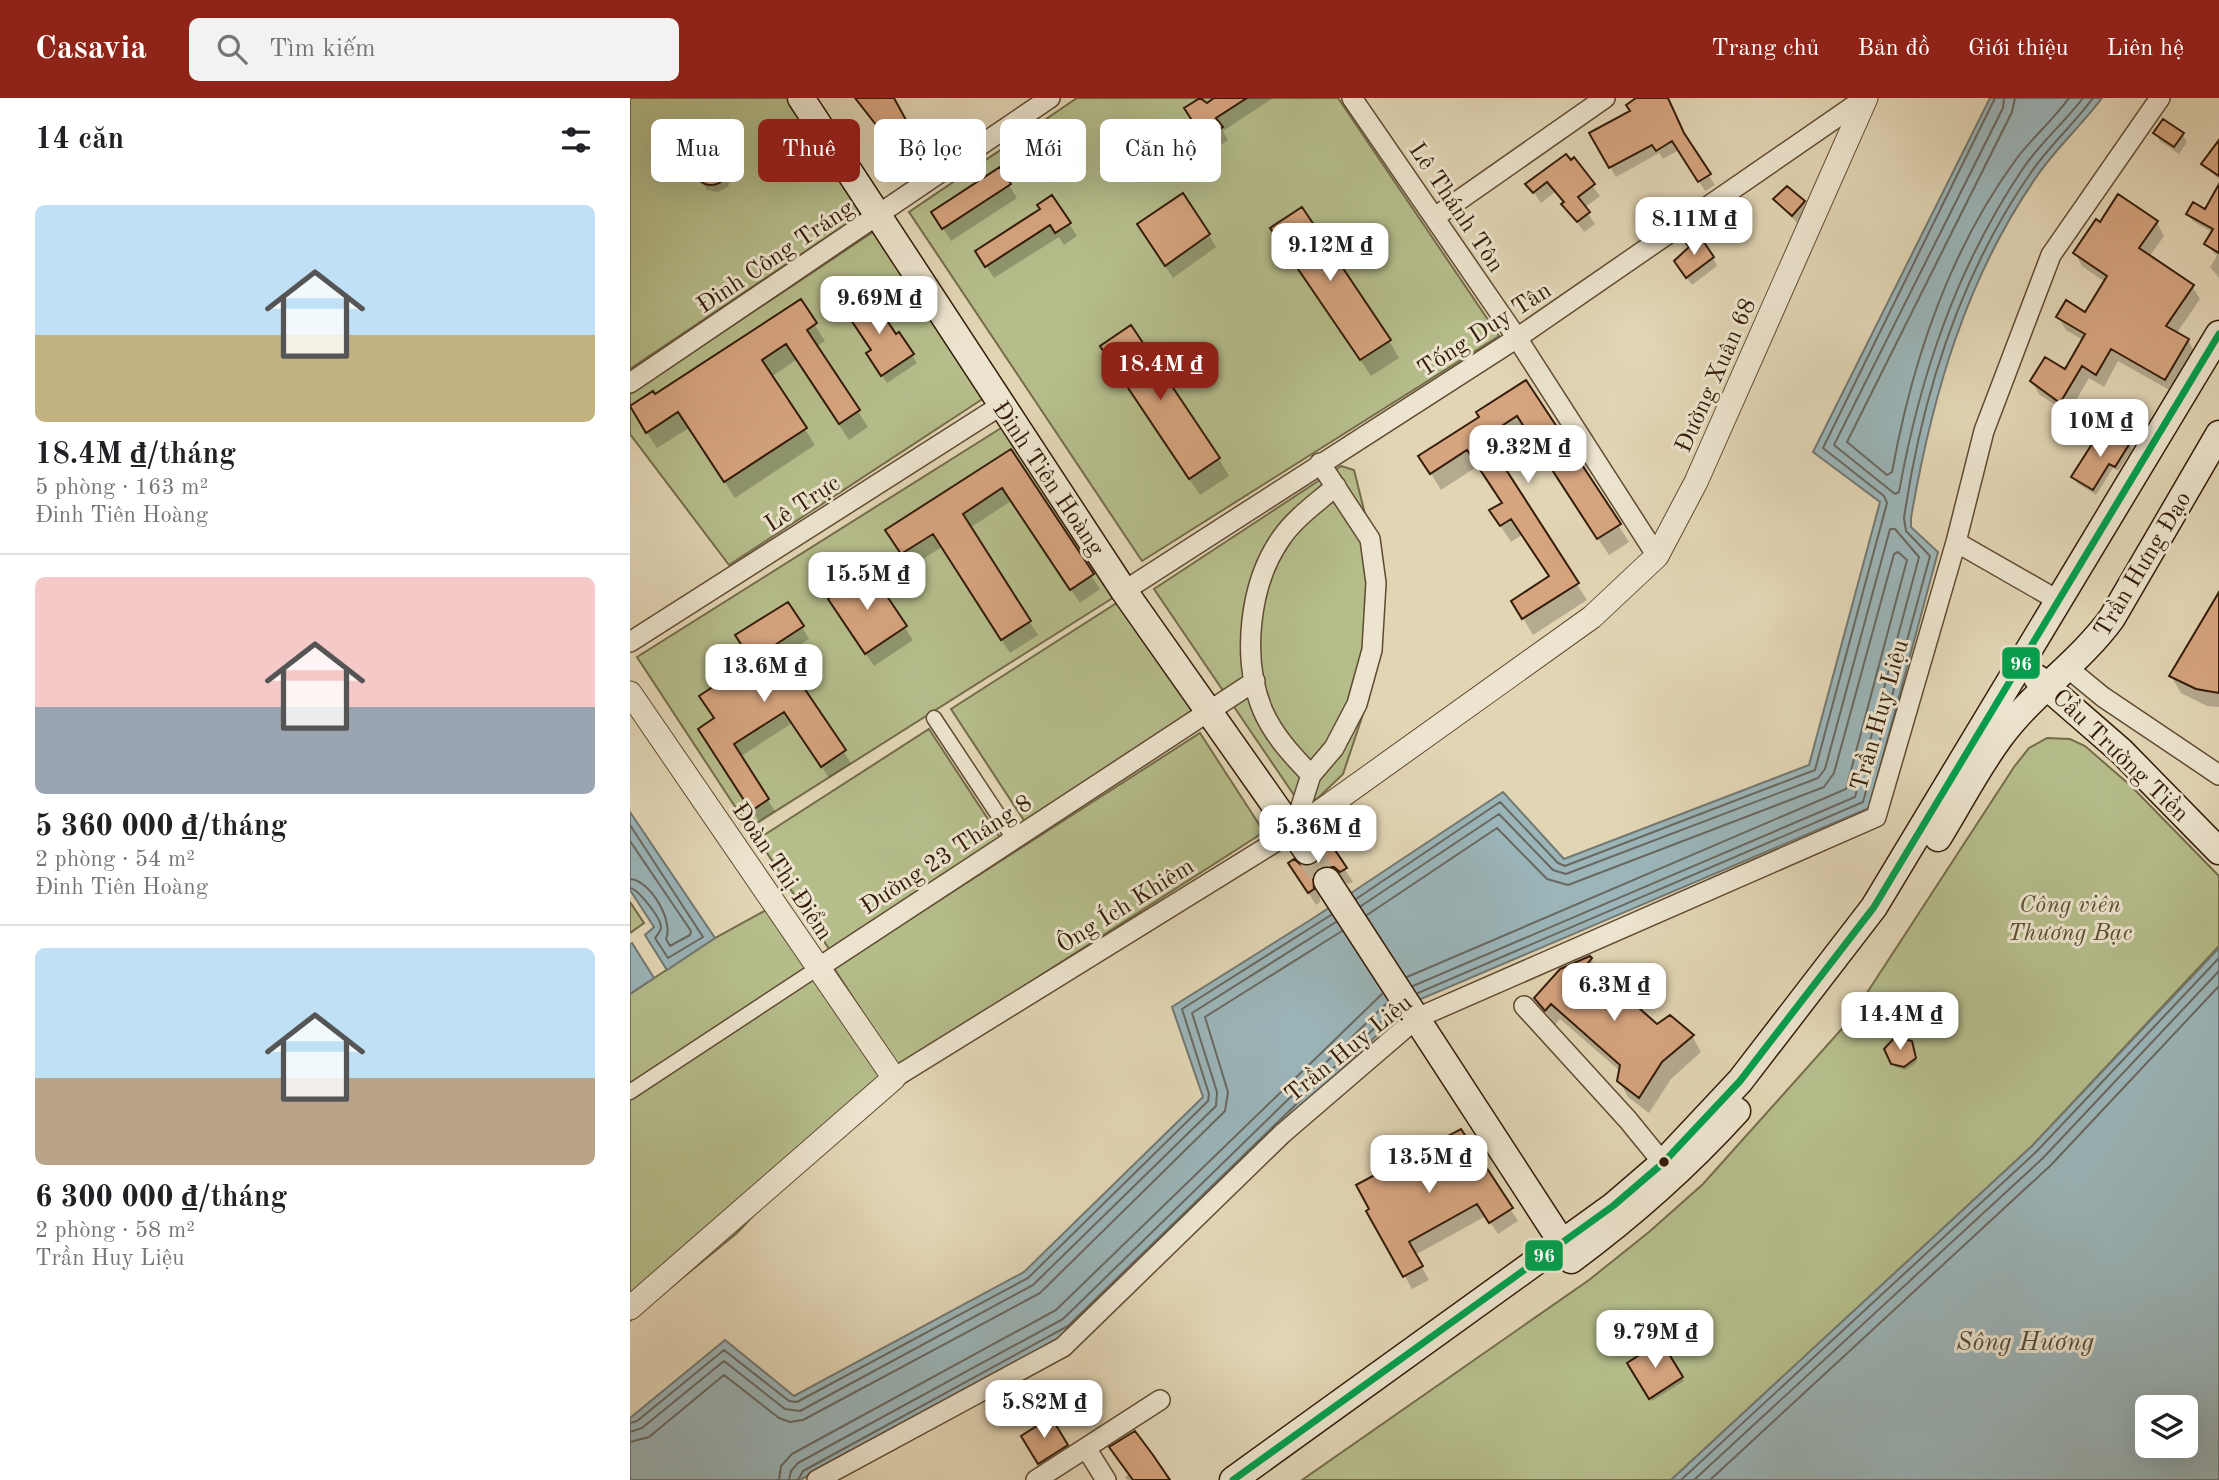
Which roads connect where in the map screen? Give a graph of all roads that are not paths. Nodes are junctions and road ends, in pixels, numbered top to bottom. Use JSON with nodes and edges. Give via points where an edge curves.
{"nodes":[{"id":1,"x":800,"y":98,"type":"edge"},
{"id":2,"x":1050,"y":98,"type":"edge"},
{"id":3,"x":1352,"y":98,"type":"edge"},
{"id":4,"x":1605,"y":98,"type":"edge"},
{"id":5,"x":1866,"y":98,"type":"edge"},
{"id":6,"x":2160,"y":98,"type":"edge"},
{"id":7,"x":880,"y":215,"type":"junction"},
{"id":8,"x":1435,"y":217,"type":"junction"},
{"id":9,"x":2219,"y":334,"type":"edge"},
{"id":10,"x":1517,"y":338,"type":"junction"},
{"id":11,"x":630,"y":383,"type":"edge"},
{"id":12,"x":1000,"y":406,"type":"junction"},
{"id":13,"x":2215,"y":451,"type":"edge"},
{"id":14,"x":1320,"y":463,"type":"junction"},
{"id":15,"x":1336,"y":486,"type":"junction"},
{"id":16,"x":1956,"y":542,"type":"junction"},
{"id":17,"x":1657,"y":556,"type":"junction"},
{"id":18,"x":1124,"y":591,"type":"junction"},
{"id":19,"x":2059,"y":601,"type":"junction"},
{"id":20,"x":630,"y":642,"type":"edge"},
{"id":21,"x":2018,"y":665,"type":"junction"},
{"id":22,"x":2059,"y":677,"type":"junction"},
{"id":23,"x":1255,"y":681,"type":"junction"},
{"id":24,"x":630,"y":693,"type":"edge"},
{"id":25,"x":1207,"y":712,"type":"junction"},
{"id":26,"x":934,"y":718,"type":"dead end"},
{"id":27,"x":1311,"y":775,"type":"junction"},
{"id":28,"x":2219,"y":775,"type":"edge"},
{"id":29,"x":1014,"y":839,"type":"junction"},
{"id":30,"x":1300,"y":841,"type":"junction"},
{"id":31,"x":2219,"y":851,"type":"edge"},
{"id":32,"x":1326,"y":881,"type":"tunnel mouth"},
{"id":33,"x":818,"y":968,"type":"junction"},
{"id":34,"x":1524,"y":1006,"type":"dead end"},
{"id":35,"x":1413,"y":1011,"type":"junction"},
{"id":36,"x":894,"y":1078,"type":"junction"},
{"id":37,"x":630,"y":1092,"type":"edge"},
{"id":38,"x":1663,"y":1163,"type":"junction"},
{"id":39,"x":1567,"y":1252,"type":"junction"},
{"id":40,"x":630,"y":1308,"type":"edge"},
{"id":41,"x":1160,"y":1400,"type":"dead end"},
{"id":42,"x":1086,"y":1448,"type":"junction"},
{"id":43,"x":817,"y":1480,"type":"edge"},
{"id":44,"x":1036,"y":1480,"type":"edge"},
{"id":45,"x":1106,"y":1480,"type":"edge"},
{"id":46,"x":1233,"y":1480,"type":"edge"},
{"id":47,"x":1264,"y":1480,"type":"edge"}],
"edges":[{"from":1,"to":7,"type":"main road","name":"Đinh Tiên Hoàng"},
{"from":2,"to":7,"type":"street","name":"Đinh Công Tráng"},
{"from":3,"to":8,"type":"street","name":"Lê Thánh Tôn"},
{"from":4,"to":8,"type":"street"},
{"from":5,"to":10,"type":"street","name":"Tống Duy Tân"},
{"from":5,"to":17,"type":"street","name":"Đường Xuân 68","via":[[1696,482]]},
{"from":6,"to":16,"type":"street","via":[[2051,255],[1983,430]]},
{"from":7,"to":11,"type":"street","name":"Đinh Công Tráng"},
{"from":7,"to":12,"type":"main road","name":"Đinh Tiên Hoàng"},
{"from":8,"to":10,"type":"street","name":"Lê Thánh Tôn"},
{"from":9,"to":19,"type":"main road","name":"Trần Hưng Đạo"},
{"from":10,"to":14,"type":"street","name":"Tống Duy Tân"},
{"from":10,"to":17,"type":"street","name":"Lê Thánh Tôn"},
{"from":12,"to":18,"type":"main road","name":"Đinh Tiên Hoàng"},
{"from":12,"to":20,"type":"street","name":"Lê Trực"},
{"from":13,"to":22,"type":"main road","name":"Trần Hưng Đạo","via":[[2112,618]]},
{"from":14,"to":15,"type":"street"},
{"from":14,"to":18,"type":"street","name":"Tống Duy Tân"},
{"from":15,"to":23,"type":"street","via":[[1294,522],[1269,556],[1251,632]]},
{"from":15,"to":27,"type":"street","via":[[1370,539],[1376,583],[1372,650],[1357,704],[1334,748]]},
{"from":16,"to":19,"type":"street"},
{"from":16,"to":35,"type":"street","name":"Trần Huy Liệu","via":[[1876,817]]},
{"from":17,"to":30,"type":"street","name":"Ông Ích Khiêm","via":[[1592,617]]},
{"from":18,"to":25,"type":"main road","name":"Đinh Tiên Hoàng"},
{"from":19,"to":21,"type":"main road","name":"Trần Hưng Đạo"},
{"from":21,"to":22,"type":"main road","name":"Cầu Trường Tiền"},
{"from":21,"to":38,"type":"main road","name":"Trần Hưng Đạo","via":[[1874,907],[1740,1081]]},
{"from":22,"to":28,"type":"street","via":[[2103,697]]},
{"from":22,"to":31,"type":"main road","name":"Cầu Trường Tiền"},
{"from":22,"to":39,"type":"main road","name":"Trần Hưng Đạo","via":[[2000,737],[1908,886],[1756,1090],[1690,1163],[1628,1218]]},
{"from":23,"to":25,"type":"street","name":"Đường 23 Tháng 8"},
{"from":23,"to":27,"type":"street","via":[[1275,733]]},
{"from":24,"to":33,"type":"street","name":"Đoàn Thị Điểm"},
{"from":25,"to":29,"type":"street","name":"Đường 23 Tháng 8"},
{"from":25,"to":30,"type":"main road","name":"Đinh Tiên Hoàng"},
{"from":26,"to":29,"type":"street"},
{"from":27,"to":30,"type":"street"},
{"from":29,"to":33,"type":"street","name":"Đường 23 Tháng 8"},
{"from":30,"to":36,"type":"street","name":"Ông Ích Khiêm"},
{"from":32,"to":35,"type":"main road"},
{"from":33,"to":36,"type":"street","name":"Đoàn Thị Điểm"},
{"from":33,"to":37,"type":"street","name":"Đường 23 Tháng 8"},
{"from":34,"to":38,"type":"street"},
{"from":35,"to":39,"type":"main road"},
{"from":35,"to":43,"type":"street","name":"Trần Huy Liệu","via":[[1063,1348]]},
{"from":36,"to":40,"type":"street","name":"Ông Ích Khiêm"},
{"from":38,"to":39,"type":"main road","name":"Trần Hưng Đạo"},
{"from":39,"to":46,"type":"main road","name":"Trần Hưng Đạo"},
{"from":39,"to":47,"type":"main road","name":"Trần Hưng Đạo"},
{"from":41,"to":42,"type":"street"},
{"from":42,"to":44,"type":"street"},
{"from":42,"to":45,"type":"street"}]}
